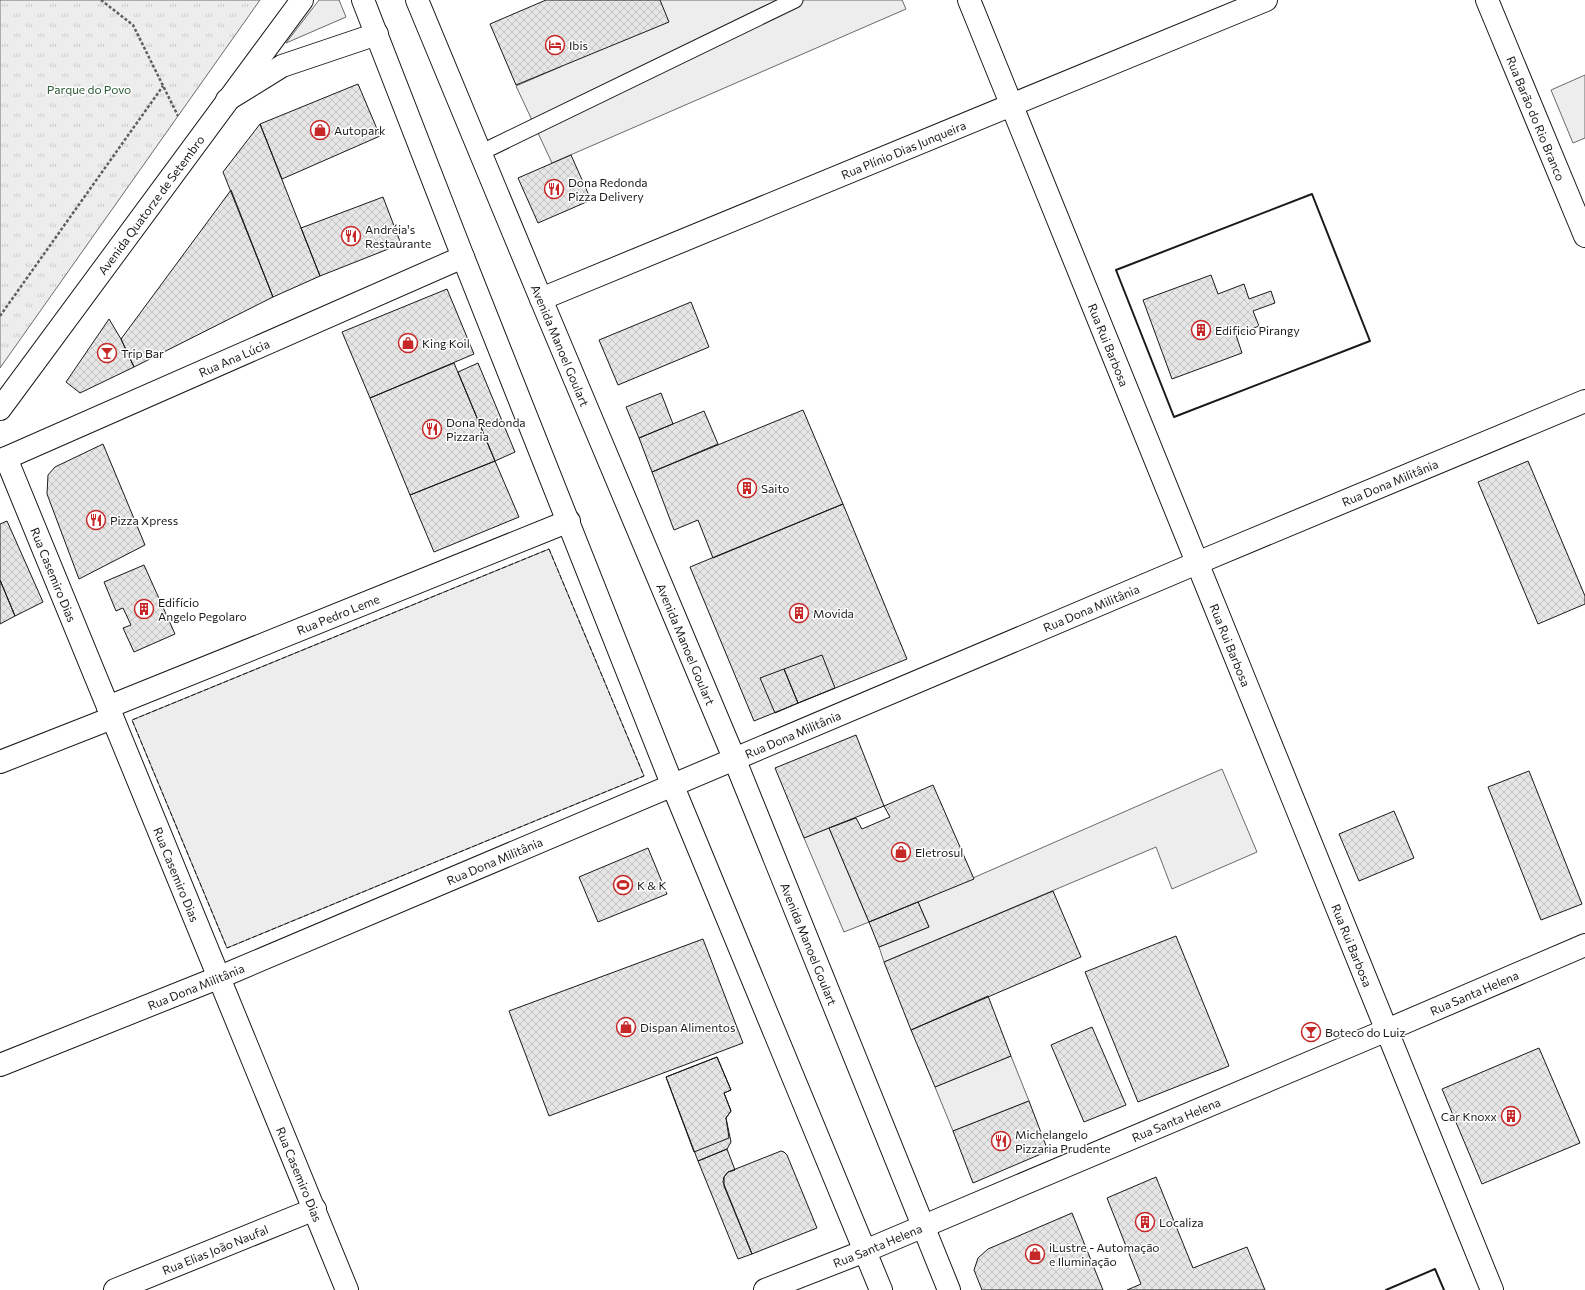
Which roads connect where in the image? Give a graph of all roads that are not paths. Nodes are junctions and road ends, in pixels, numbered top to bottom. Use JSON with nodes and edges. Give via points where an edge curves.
{"nodes":[{"id":1,"x":302,"y":0,"type":"edge"},
{"id":2,"x":363,"y":0,"type":"edge"},
{"id":3,"x":417,"y":0,"type":"edge"},
{"id":4,"x":795,"y":0,"type":"edge"},
{"id":5,"x":969,"y":0,"type":"edge"},
{"id":6,"x":1266,"y":0,"type":"edge"},
{"id":7,"x":1487,"y":0,"type":"edge"},
{"id":8,"x":377,"y":34,"type":"junction"},
{"id":9,"x":227,"y":100,"type":"junction"},
{"id":10,"x":1012,"y":105,"type":"junction"},
{"id":11,"x":480,"y":153,"type":"junction"},
{"id":12,"x":1585,"y":236,"type":"edge"},
{"id":13,"x":463,"y":257,"type":"junction"},
{"id":14,"x":541,"y":299,"type":"junction"},
{"id":15,"x":1585,"y":401,"type":"edge"},
{"id":16,"x":0,"y":409,"type":"edge"},
{"id":17,"x":3,"y":456,"type":"edge"},
{"id":18,"x":569,"y":521,"type":"junction"},
{"id":19,"x":1197,"y":563,"type":"junction"},
{"id":20,"x":110,"y":713,"type":"junction"},
{"id":21,"x":734,"y":758,"type":"junction"},
{"id":22,"x":0,"y":762,"type":"edge"},
{"id":23,"x":672,"y":784,"type":"junction"},
{"id":24,"x":1585,"y":945,"type":"edge"},
{"id":25,"x":220,"y":977,"type":"junction"},
{"id":26,"x":1388,"y":1030,"type":"junction"},
{"id":27,"x":0,"y":1065,"type":"edge"},
{"id":28,"x":315,"y":1209,"type":"junction"},
{"id":29,"x":923,"y":1226,"type":"junction"},
{"id":30,"x":865,"y":1250,"type":"junction"},
{"id":31,"x":115,"y":1290,"type":"edge"},
{"id":32,"x":348,"y":1290,"type":"edge"},
{"id":33,"x":765,"y":1290,"type":"edge"},
{"id":34,"x":881,"y":1290,"type":"edge"},
{"id":35,"x":949,"y":1290,"type":"edge"},
{"id":36,"x":1492,"y":1290,"type":"edge"}],
"edges":[{"from":1,"to":9,"type":"street","name":"Avenida Quatorze de Setembro"},
{"from":2,"to":8,"type":"street"},
{"from":3,"to":11,"type":"street","name":"Avenida Manoel Goulart"},
{"from":4,"to":11,"type":"lane"},
{"from":5,"to":10,"type":"street","name":"Rua Rui Barbosa"},
{"from":6,"to":10,"type":"street","name":"Rua Plínio Dias Junqueira"},
{"from":7,"to":12,"type":"street","name":"Rua Barão do Rio Branco"},
{"from":8,"to":9,"type":"street","via":[[282,66]]},
{"from":8,"to":13,"type":"street"},
{"from":9,"to":16,"type":"street","name":"Avenida Quatorze de Setembro"},
{"from":10,"to":14,"type":"street","name":"Rua Plínio Dias Junqueira"},
{"from":10,"to":19,"type":"street","name":"Rua Rui Barbosa"},
{"from":11,"to":14,"type":"street","name":"Avenida Manoel Goulart"},
{"from":13,"to":17,"type":"street","name":"Rua Ana Lúcia"},
{"from":13,"to":18,"type":"street"},
{"from":14,"to":21,"type":"street","name":"Avenida Manoel Goulart"},
{"from":15,"to":19,"type":"street","name":"Rua Dona Militânia"},
{"from":17,"to":20,"type":"street","name":"Rua Casemiro Dias"},
{"from":18,"to":20,"type":"street","name":"Rua Pedro Leme"},
{"from":18,"to":23,"type":"street"},
{"from":19,"to":21,"type":"street","name":"Rua Dona Militânia"},
{"from":19,"to":26,"type":"street","name":"Rua Rui Barbosa"},
{"from":20,"to":22,"type":"street","name":"Rua Pedro Leme"},
{"from":20,"to":25,"type":"street","name":"Rua Casemiro Dias"},
{"from":21,"to":23,"type":"street","name":"Rua Dona Militânia"},
{"from":21,"to":29,"type":"street","name":"Avenida Manoel Goulart"},
{"from":23,"to":25,"type":"street","name":"Rua Dona Militânia"},
{"from":23,"to":30,"type":"street"},
{"from":24,"to":26,"type":"street","name":"Rua Santa Helena"},
{"from":25,"to":27,"type":"street","name":"Rua Dona Militânia"},
{"from":25,"to":28,"type":"street","name":"Rua Casemiro Dias"},
{"from":26,"to":29,"type":"street","name":"Rua Santa Helena"},
{"from":26,"to":36,"type":"street","name":"Rua Rui Barbosa"},
{"from":28,"to":31,"type":"street","name":"Rua Elias João Naufal"},
{"from":28,"to":32,"type":"street","name":"Rua Casemiro Dias"},
{"from":29,"to":30,"type":"street","name":"Rua Santa Helena"},
{"from":29,"to":35,"type":"street","name":"Avenida Manoel Goulart"},
{"from":30,"to":33,"type":"street","name":"Rua Santa Helena"},
{"from":30,"to":34,"type":"street"}]}
